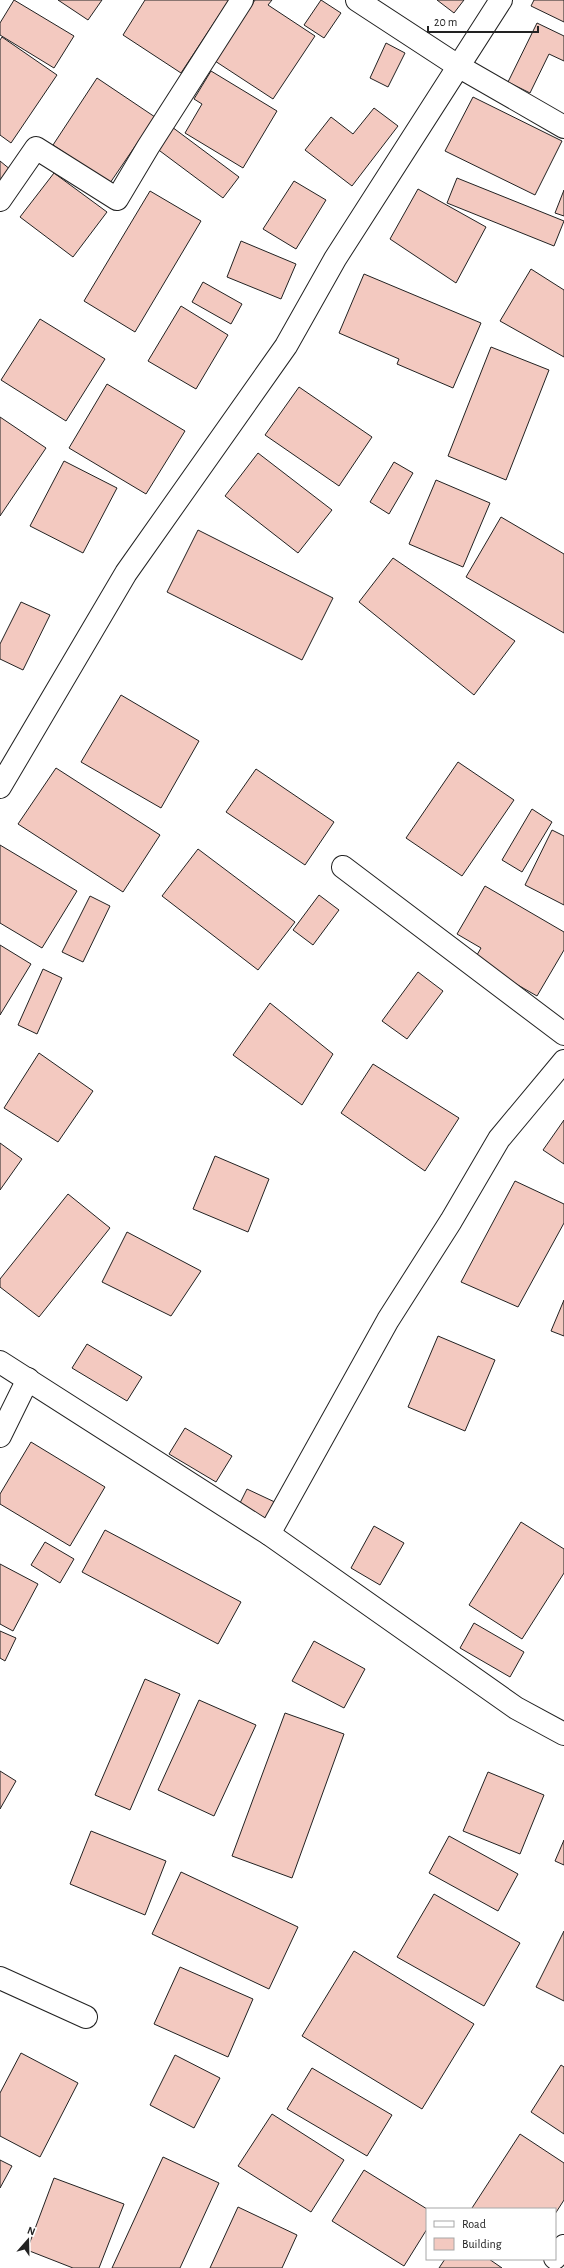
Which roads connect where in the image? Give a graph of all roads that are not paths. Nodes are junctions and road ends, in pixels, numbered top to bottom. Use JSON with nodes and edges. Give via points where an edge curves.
{"nodes":[{"id":1,"x":242,"y":0,"type":"edge"},
{"id":2,"x":357,"y":0,"type":"edge"},
{"id":3,"x":501,"y":0,"type":"edge"},
{"id":4,"x":458,"y":66,"type":"junction"},
{"id":5,"x":564,"y":126,"type":"edge"},
{"id":6,"x":0,"y":200,"type":"edge"},
{"id":7,"x":0,"y":787,"type":"edge"},
{"id":8,"x":343,"y":867,"type":"dead end"},
{"id":9,"x":564,"y":1034,"type":"edge"},
{"id":10,"x":564,"y":1061,"type":"edge"},
{"id":11,"x":0,"y":1362,"type":"edge"},
{"id":12,"x":28,"y":1379,"type":"junction"},
{"id":13,"x":0,"y":1436,"type":"edge"},
{"id":14,"x":269,"y":1534,"type":"junction"},
{"id":15,"x":564,"y":1734,"type":"edge"},
{"id":16,"x":0,"y":1978,"type":"edge"},
{"id":17,"x":86,"y":2018,"type":"dead end"},
{"id":18,"x":564,"y":2246,"type":"edge"},
{"id":19,"x":556,"y":2257,"type":"edge"}],
"edges":[{"from":1,"to":6,"type":"street","via":[[117,199],[36,148]]},
{"from":2,"to":4,"type":"street"},
{"from":3,"to":4,"type":"street"},
{"from":4,"to":5,"type":"street"},
{"from":4,"to":7,"type":"street","via":[[335,259],[286,346],[126,573]]},
{"from":8,"to":9,"type":"street"},
{"from":10,"to":14,"type":"street","via":[[499,1139],[388,1320]]},
{"from":11,"to":12,"type":"street"},
{"from":12,"to":13,"type":"street"},
{"from":12,"to":14,"type":"street"},
{"from":14,"to":15,"type":"street","via":[[516,1708]]},
{"from":16,"to":17,"type":"street"},
{"from":18,"to":19,"type":"street"}]}
